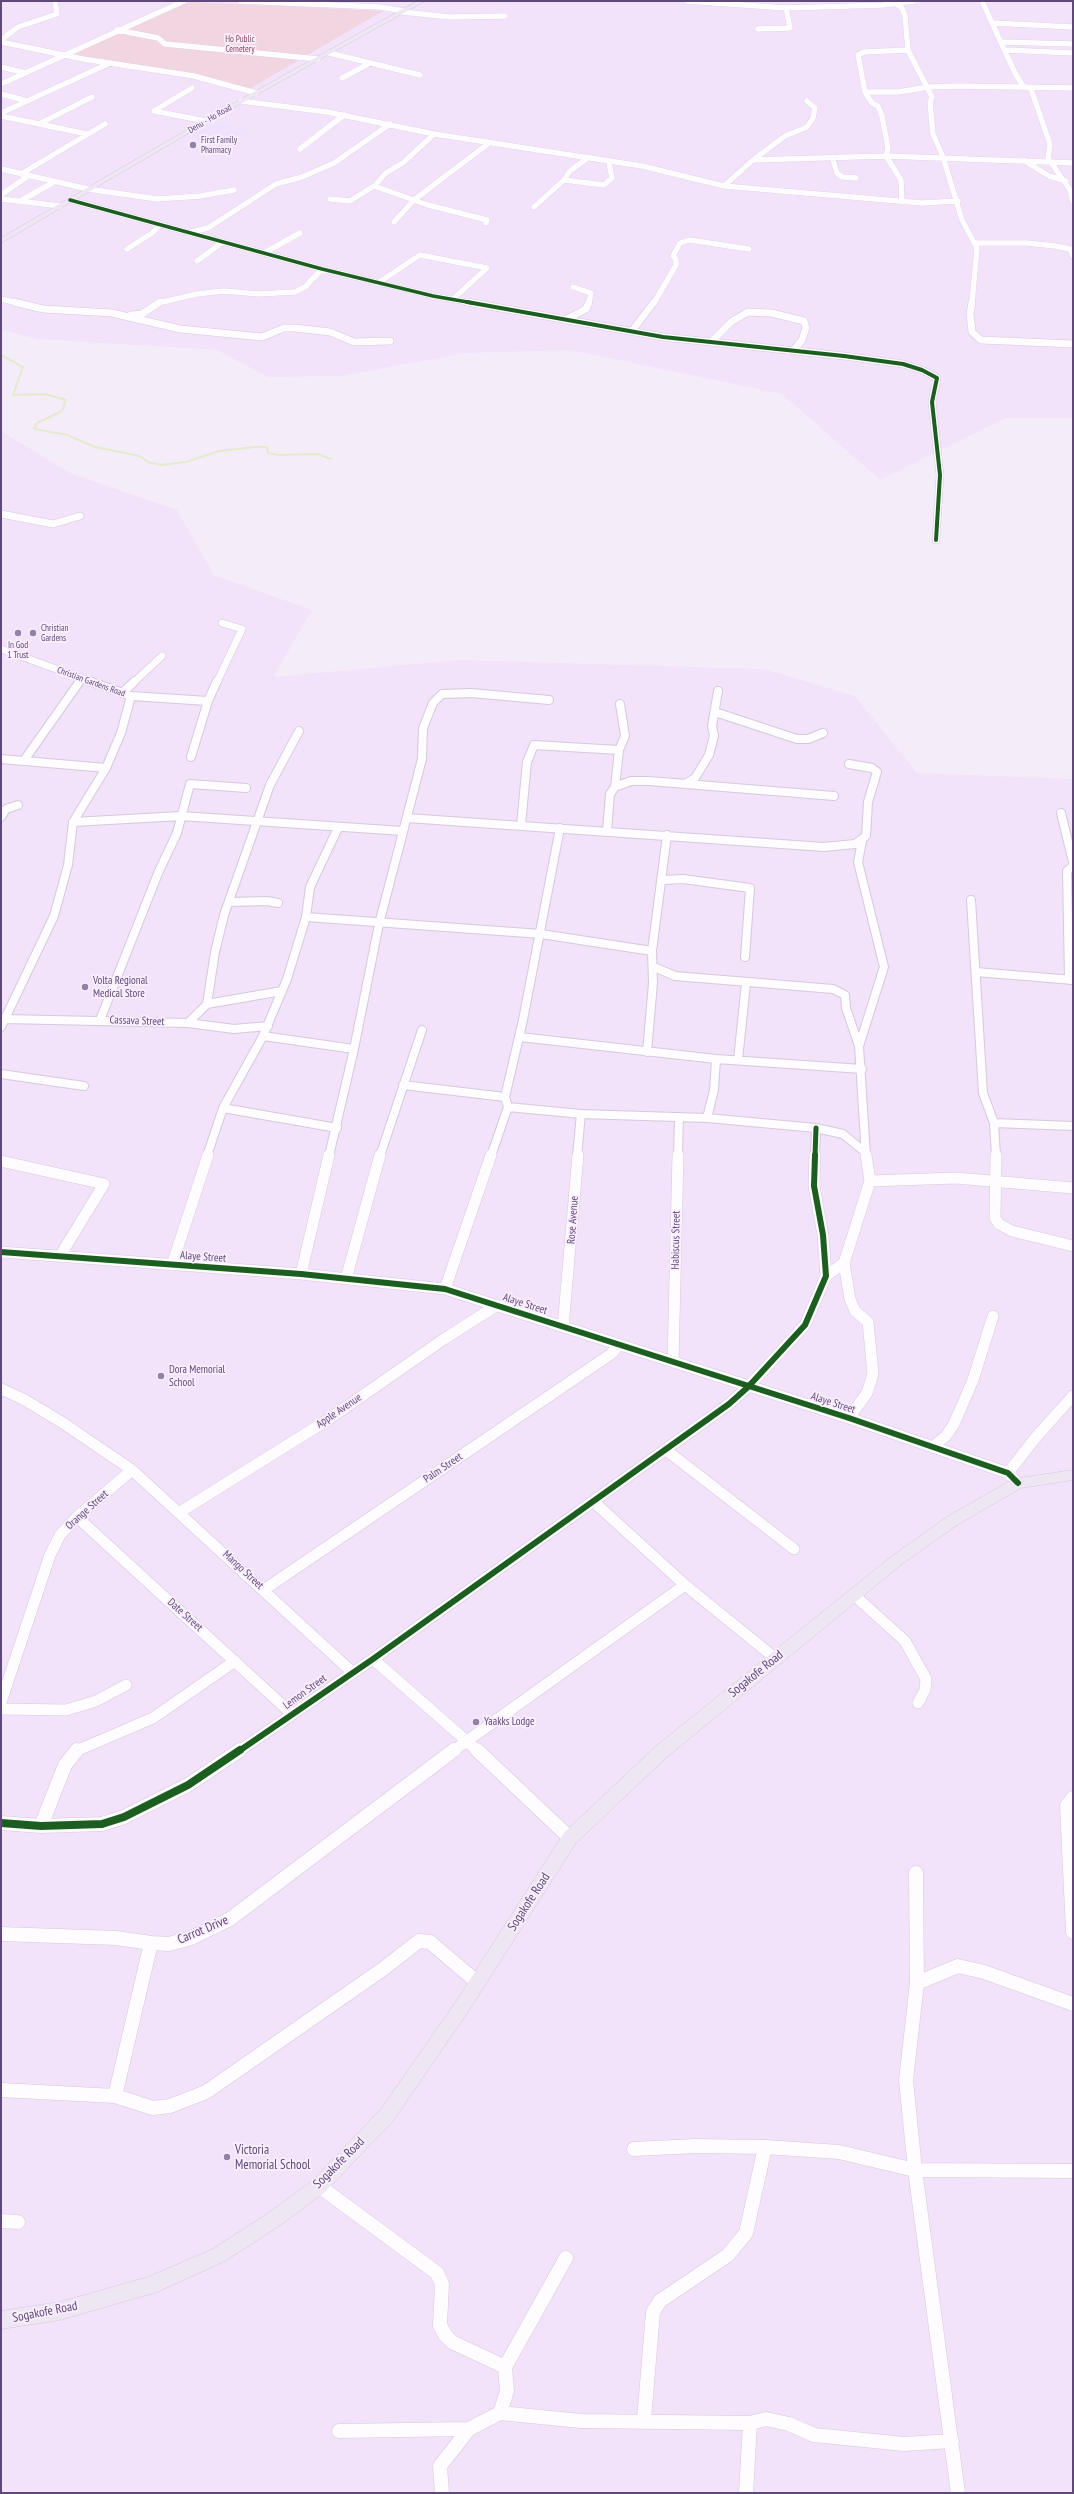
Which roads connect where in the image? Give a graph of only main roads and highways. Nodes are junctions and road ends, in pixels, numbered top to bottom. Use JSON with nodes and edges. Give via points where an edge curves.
{"nodes":[{"id":1,"x":422,"y":1,"type":"edge"},
{"id":2,"x":1,"y":241,"type":"edge"},
{"id":3,"x":1073,"y":1475,"type":"edge"},
{"id":4,"x":1,"y":2320,"type":"edge"}],
"edges":[{"from":1,"to":2,"type":"main road","name":"Denu - Ho Road","via":[[241,101]]},
{"from":3,"to":4,"type":"main road","name":"Sogakofe Road","via":[[1013,1478],[898,1560],[661,1752],[570,1838],[477,1982],[386,2115],[319,2186],[273,2220],[218,2255],[150,2286],[60,2311]]}]}
